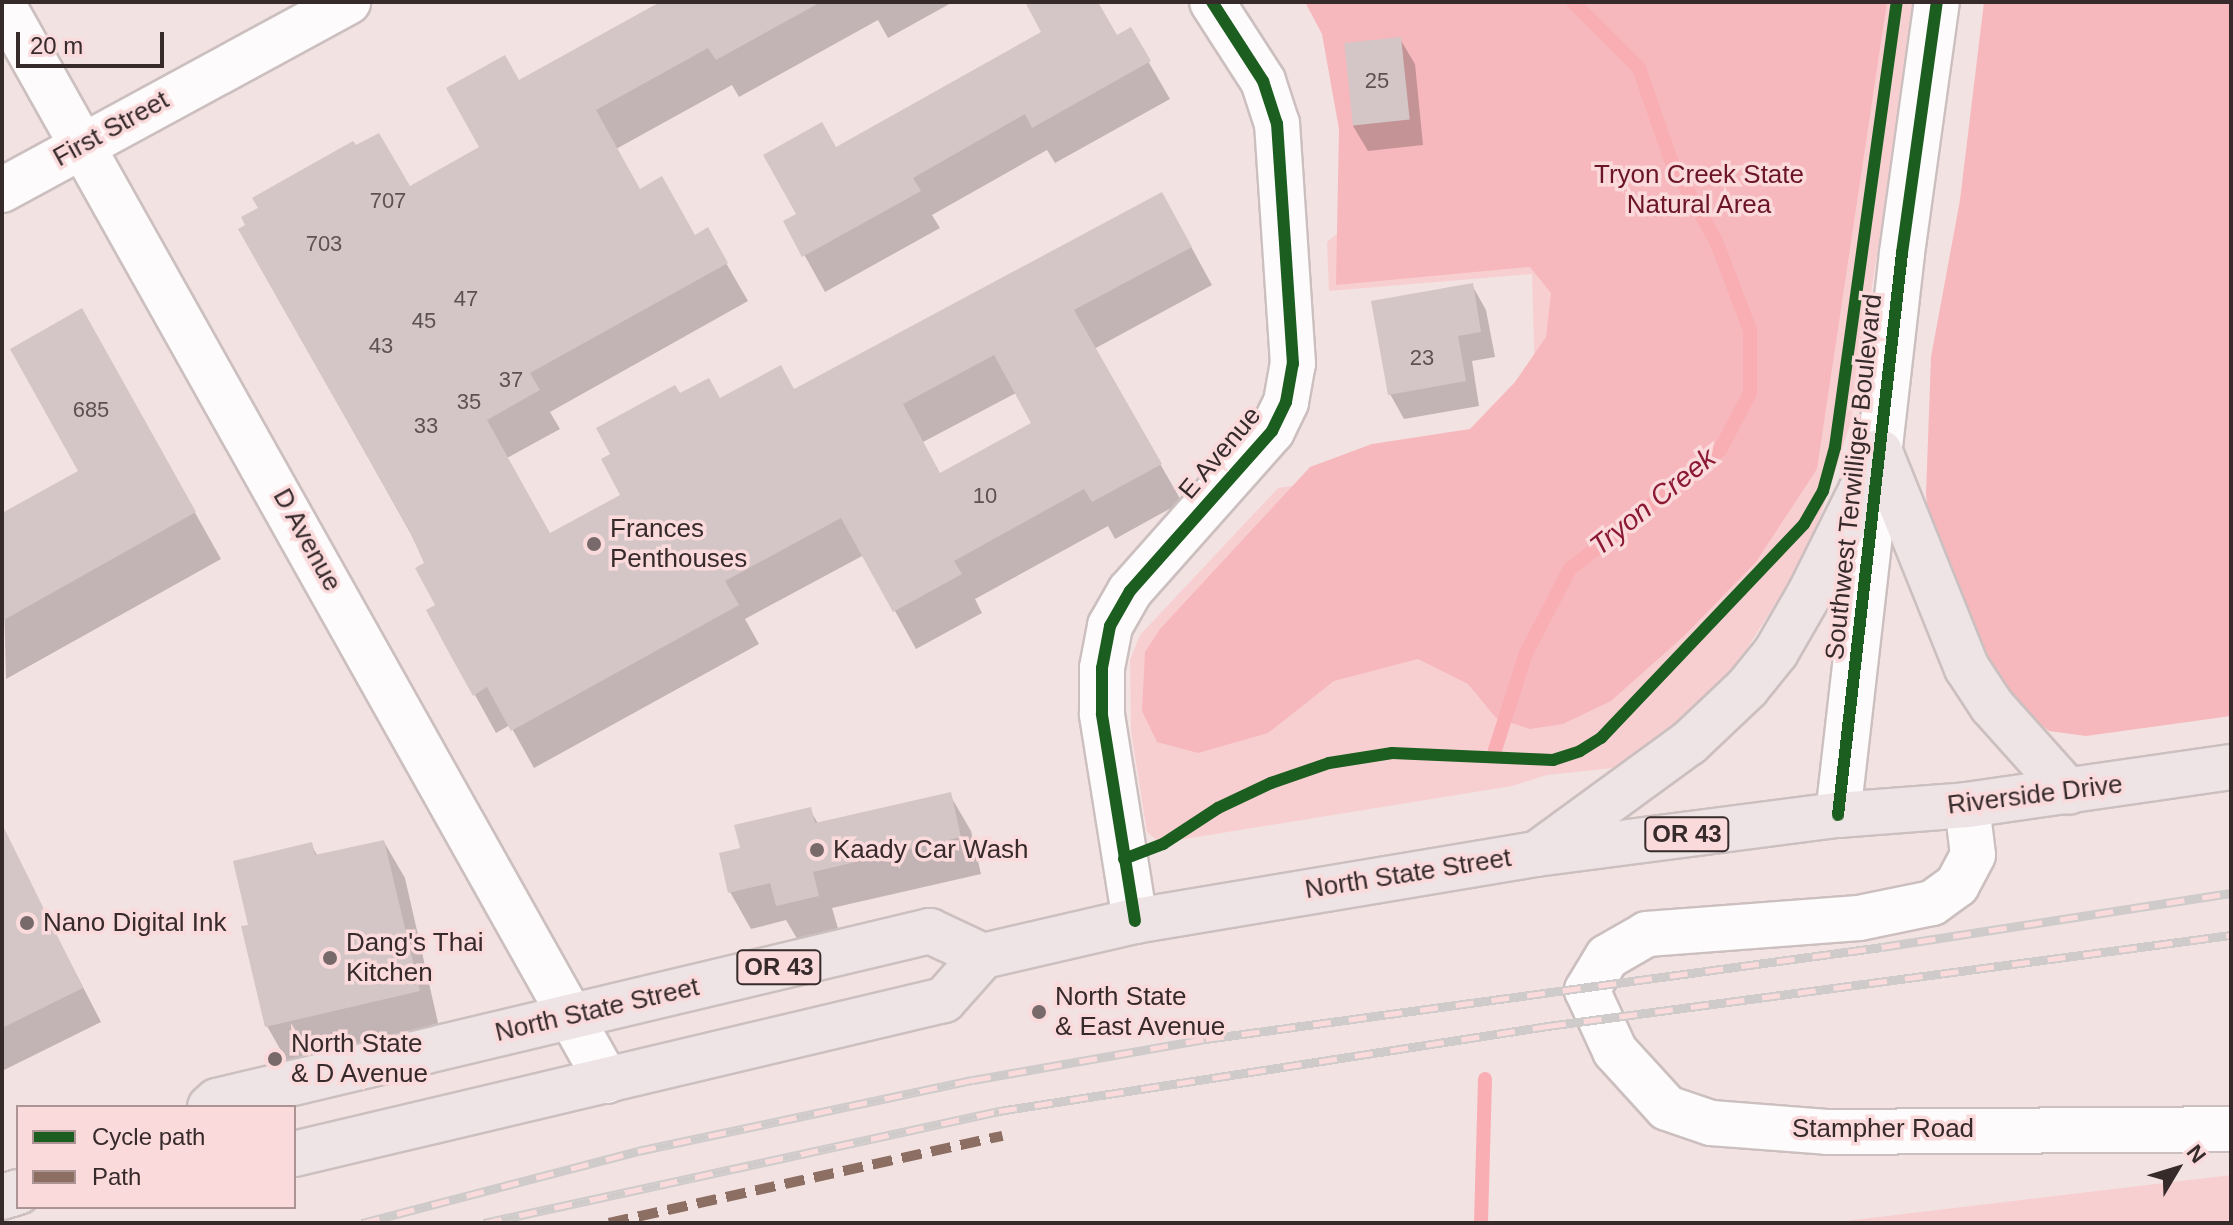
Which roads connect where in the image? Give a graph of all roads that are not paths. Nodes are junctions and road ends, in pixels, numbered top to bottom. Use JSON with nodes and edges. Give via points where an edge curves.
{"nodes":[{"id":1,"x":348,"y":2,"type":"edge"},
{"id":2,"x":1212,"y":2,"type":"edge"},
{"id":3,"x":1937,"y":2,"type":"edge"},
{"id":4,"x":2,"y":3,"type":"edge"},
{"id":5,"x":84,"y":143,"type":"junction"},
{"id":6,"x":2,"y":190,"type":"edge"},
{"id":7,"x":1880,"y":452,"type":"junction"},
{"id":8,"x":2231,"y":767,"type":"edge"},
{"id":9,"x":2069,"y":792,"type":"junction"},
{"id":10,"x":1967,"y":805,"type":"junction"},
{"id":11,"x":1838,"y":815,"type":"junction"},
{"id":12,"x":1536,"y":854,"type":"junction"},
{"id":13,"x":1135,"y":921,"type":"junction"},
{"id":14,"x":983,"y":956,"type":"junction"},
{"id":15,"x":572,"y":1016,"type":"junction"},
{"id":16,"x":607,"y":1081,"type":"junction"},
{"id":17,"x":212,"y":1105,"type":"edge"},
{"id":18,"x":2231,"y":1129,"type":"edge"},
{"id":19,"x":296,"y":1154,"type":"edge"}],
"edges":[{"from":1,"to":5,"type":"street","name":"First Street"},
{"from":2,"to":13,"type":"street","name":"E Avenue","via":[[1263,81],[1277,124],[1293,364],[1286,402],[1272,431],[1130,591],[1110,626],[1102,668],[1102,714]]},
{"from":3,"to":7,"type":"street","name":"Southwest Terwilliger Boulevard"},
{"from":4,"to":5,"type":"street","name":"D Avenue"},
{"from":5,"to":6,"type":"street","name":"First Street"},
{"from":5,"to":15,"type":"street","name":"D Avenue"},
{"from":7,"to":9,"type":"main road","via":[[1967,668],[2000,716]]},
{"from":7,"to":11,"type":"street","name":"Southwest Terwilliger Boulevard"},
{"from":7,"to":12,"type":"main road","via":[[1803,605],[1747,688],[1689,743]]},
{"from":8,"to":9,"type":"main road","name":"Riverside Drive","number":"OR 43"},
{"from":9,"to":10,"type":"main road","name":"Riverside Drive","number":"OR 43"},
{"from":10,"to":11,"type":"main road","name":"Riverside Drive","number":"OR 43"},
{"from":10,"to":18,"type":"street","name":"Stampher Road","via":[[1973,855],[1957,885],[1932,903],[1859,918],[1647,934],[1607,957],[1587,990],[1615,1051],[1667,1108],[1711,1123],[1827,1132]]},
{"from":11,"to":12,"type":"main road","name":"North State Street","number":"OR 43"},
{"from":12,"to":13,"type":"main road","name":"North State Street","number":"OR 43"},
{"from":13,"to":14,"type":"main road","name":"North State Street","number":"OR 43"},
{"from":14,"to":15,"type":"main road","name":"North State Street","number":"OR 43","via":[[930,931]]},
{"from":14,"to":16,"type":"main road","via":[[944,1000]]},
{"from":15,"to":16,"type":"street","name":"D Avenue"},
{"from":15,"to":17,"type":"main road","name":"North State Street","number":"OR 43"},
{"from":16,"to":19,"type":"main road"}]}
